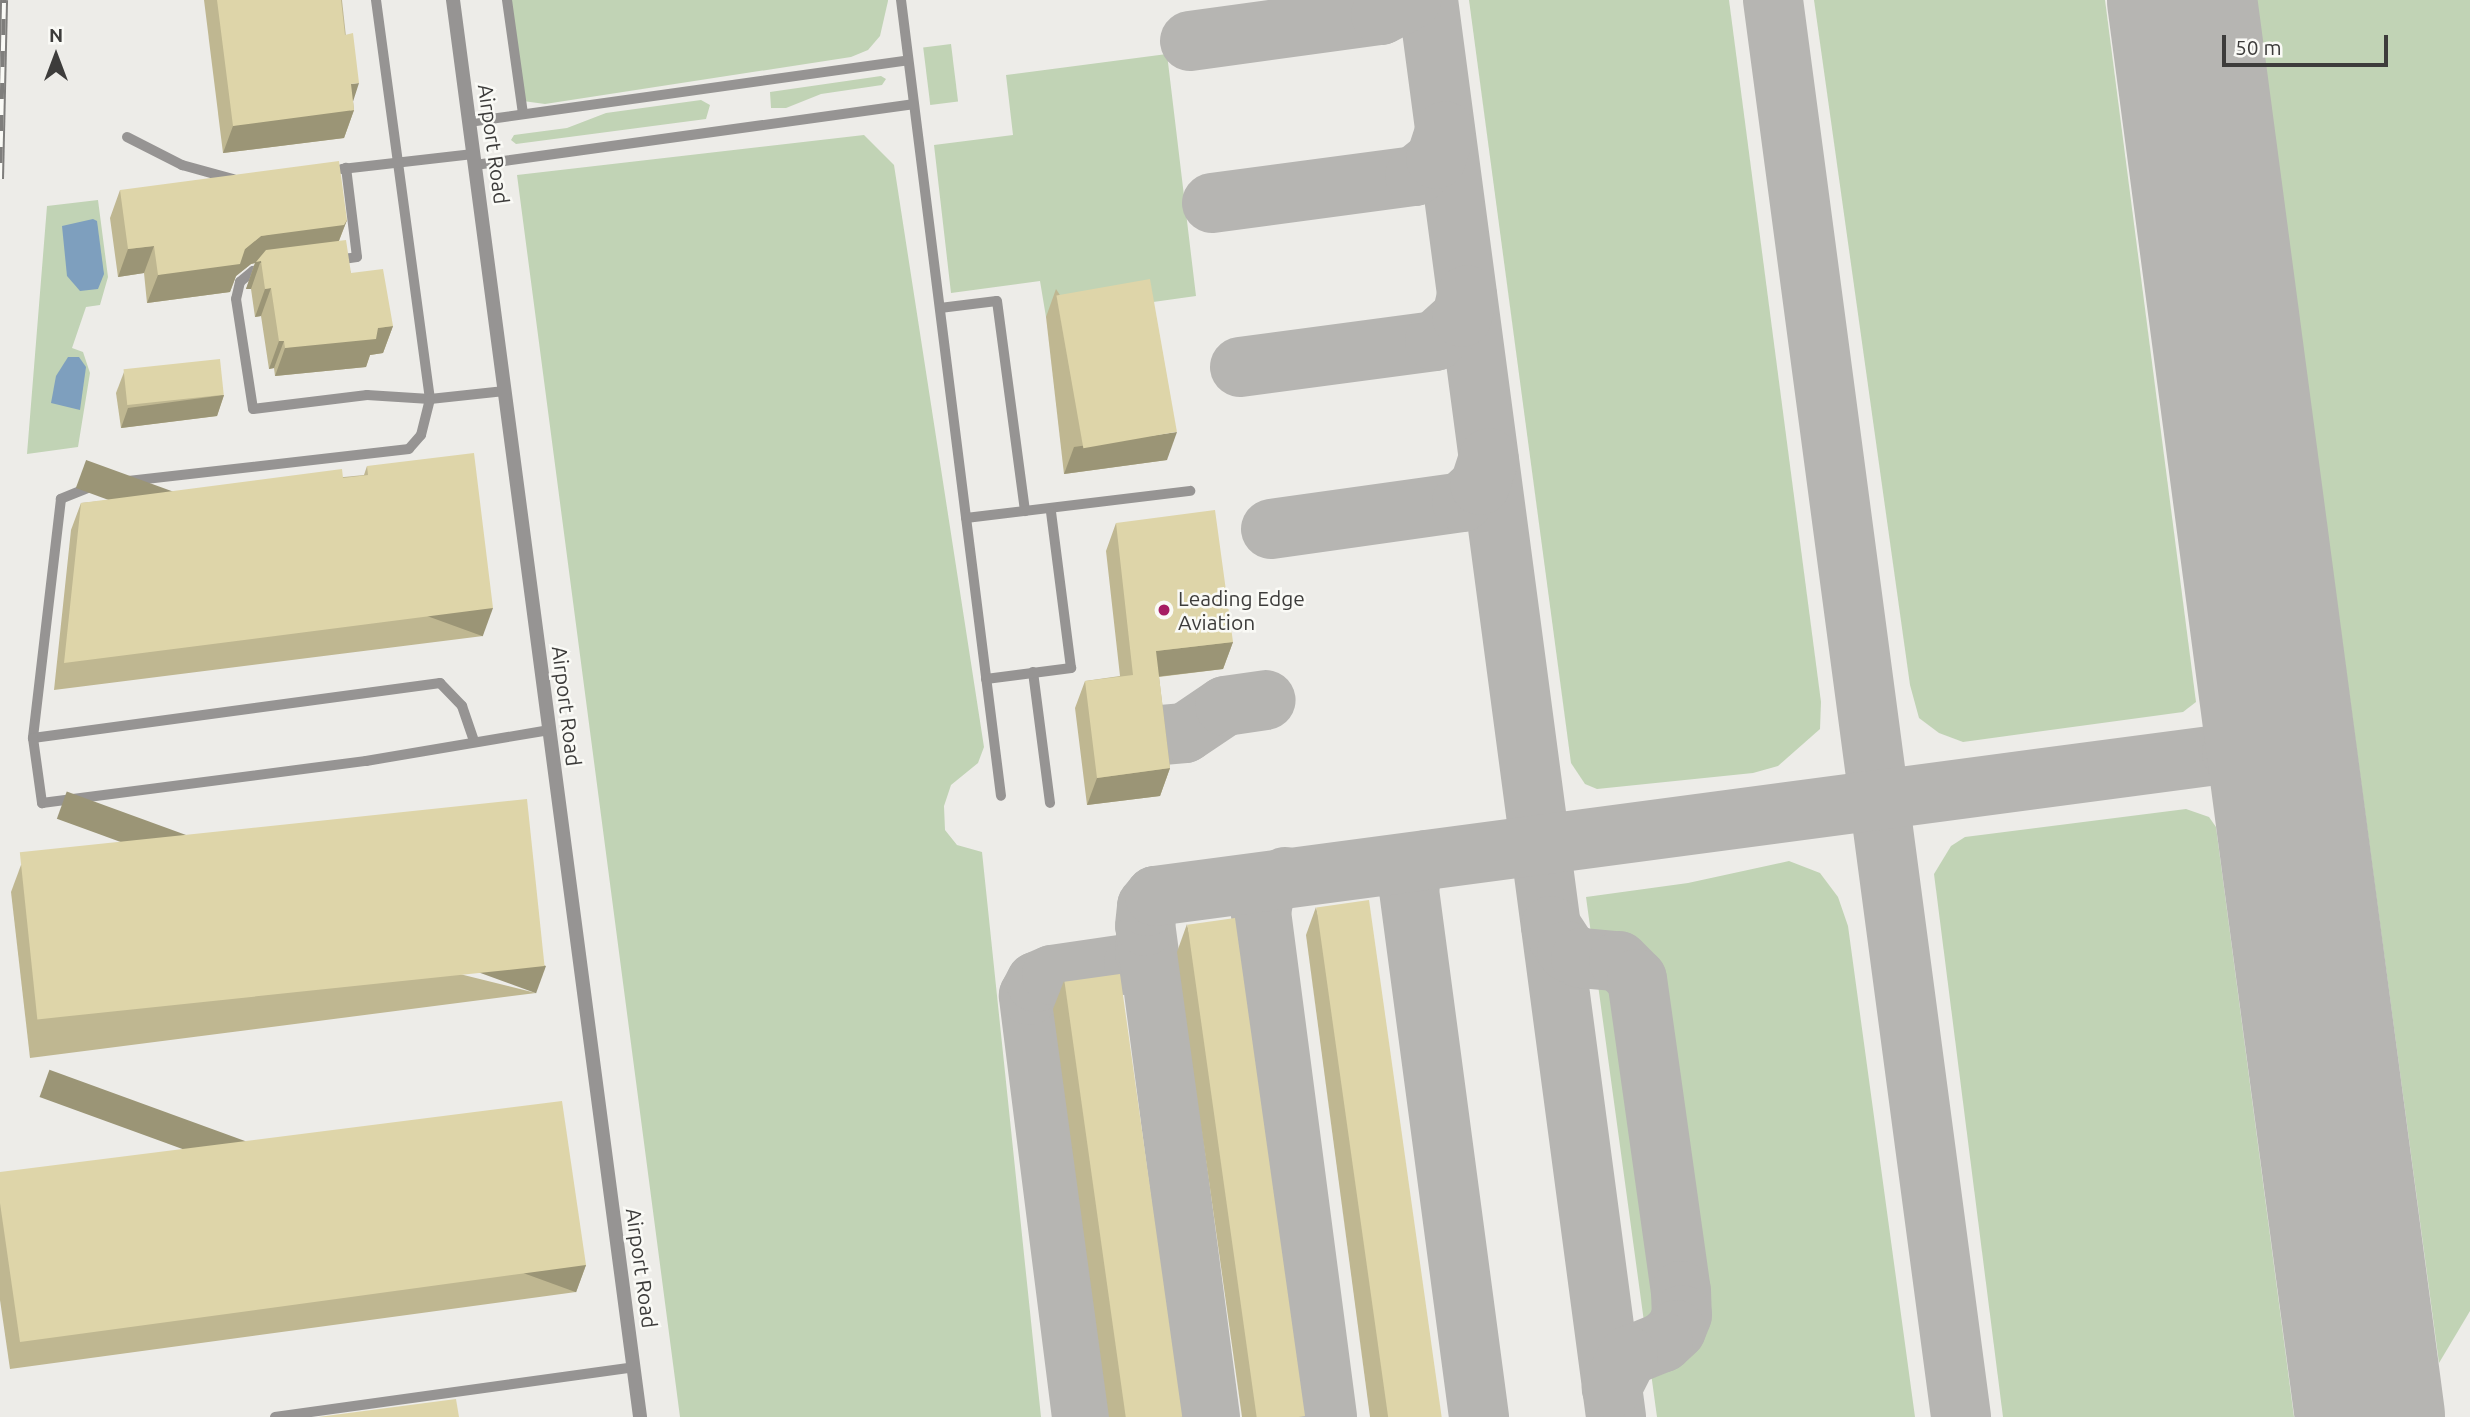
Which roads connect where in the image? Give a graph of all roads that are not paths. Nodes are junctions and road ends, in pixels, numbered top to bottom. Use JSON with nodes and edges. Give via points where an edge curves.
{"nodes":[{"id":1,"x":376,"y":0,"type":"edge"},
{"id":2,"x":453,"y":0,"type":"edge"},
{"id":3,"x":507,"y":0,"type":"edge"},
{"id":4,"x":901,"y":0,"type":"edge"},
{"id":5,"x":908,"y":60,"type":"junction"},
{"id":6,"x":913,"y":104,"type":"junction"},
{"id":7,"x":523,"y":114,"type":"junction"},
{"id":8,"x":470,"y":122,"type":"junction"},
{"id":9,"x":127,"y":136,"type":"dead end"},
{"id":10,"x":474,"y":159,"type":"junction"},
{"id":11,"x":398,"y":162,"type":"junction"},
{"id":12,"x":346,"y":168,"type":"junction"},
{"id":13,"x":332,"y":170,"type":"edge"},
{"id":14,"x":250,"y":179,"type":"edge"},
{"id":15,"x":318,"y":262,"type":"edge"},
{"id":16,"x":279,"y":267,"type":"edge"},
{"id":17,"x":940,"y":308,"type":"junction"},
{"id":18,"x":505,"y":391,"type":"junction"},
{"id":19,"x":430,"y":399,"type":"junction"},
{"id":20,"x":1190,"y":491,"type":"dead end"},
{"id":21,"x":1025,"y":511,"type":"junction"},
{"id":22,"x":1051,"y":511,"type":"junction"},
{"id":23,"x":966,"y":518,"type":"junction"},
{"id":24,"x":1033,"y":672,"type":"junction"},
{"id":25,"x":986,"y":679,"type":"junction"},
{"id":26,"x":549,"y":730,"type":"junction"},
{"id":27,"x":33,"y":738,"type":"junction"},
{"id":28,"x":474,"y":740,"type":"junction"},
{"id":29,"x":1001,"y":796,"type":"dead end"},
{"id":30,"x":1049,"y":803,"type":"dead end"},
{"id":31,"x":634,"y":1367,"type":"junction"},
{"id":32,"x":275,"y":1417,"type":"edge"},
{"id":33,"x":640,"y":1417,"type":"edge"}],
"edges":[{"from":1,"to":11,"type":"lane"},
{"from":2,"to":8,"type":"street","name":"Airport Road"},
{"from":3,"to":7,"type":"lane"},
{"from":4,"to":5,"type":"lane"},
{"from":5,"to":6,"type":"lane"},
{"from":5,"to":7,"type":"lane"},
{"from":6,"to":10,"type":"lane"},
{"from":6,"to":17,"type":"lane"},
{"from":7,"to":8,"type":"lane"},
{"from":8,"to":10,"type":"street","name":"Airport Road"},
{"from":9,"to":14,"type":"lane","via":[[182,165],[237,180]]},
{"from":10,"to":11,"type":"lane"},
{"from":10,"to":18,"type":"street","name":"Airport Road"},
{"from":11,"to":12,"type":"lane"},
{"from":11,"to":19,"type":"lane"},
{"from":12,"to":13,"type":"lane"},
{"from":12,"to":15,"type":"lane","via":[[357,257]]},
{"from":16,"to":19,"type":"lane","via":[[253,271],[240,282],[236,299],[253,409],[367,395]]},
{"from":17,"to":21,"type":"lane","via":[[997,301]]},
{"from":17,"to":23,"type":"lane"},
{"from":18,"to":19,"type":"lane"},
{"from":18,"to":26,"type":"street","name":"Airport Road"},
{"from":19,"to":27,"type":"lane","via":[[421,435],[409,449],[95,485],[61,499]]},
{"from":20,"to":22,"type":"lane"},
{"from":21,"to":22,"type":"lane"},
{"from":21,"to":23,"type":"lane"},
{"from":22,"to":24,"type":"lane","via":[[1071,667]]},
{"from":23,"to":25,"type":"lane"},
{"from":24,"to":25,"type":"lane"},
{"from":24,"to":30,"type":"lane"},
{"from":25,"to":29,"type":"lane"},
{"from":26,"to":28,"type":"lane"},
{"from":26,"to":31,"type":"street","name":"Airport Road"},
{"from":27,"to":28,"type":"lane","via":[[440,683],[463,706]]},
{"from":27,"to":28,"type":"lane","via":[[42,803],[366,761]]},
{"from":31,"to":32,"type":"lane"},
{"from":31,"to":33,"type":"street","name":"Airport Road"}]}
